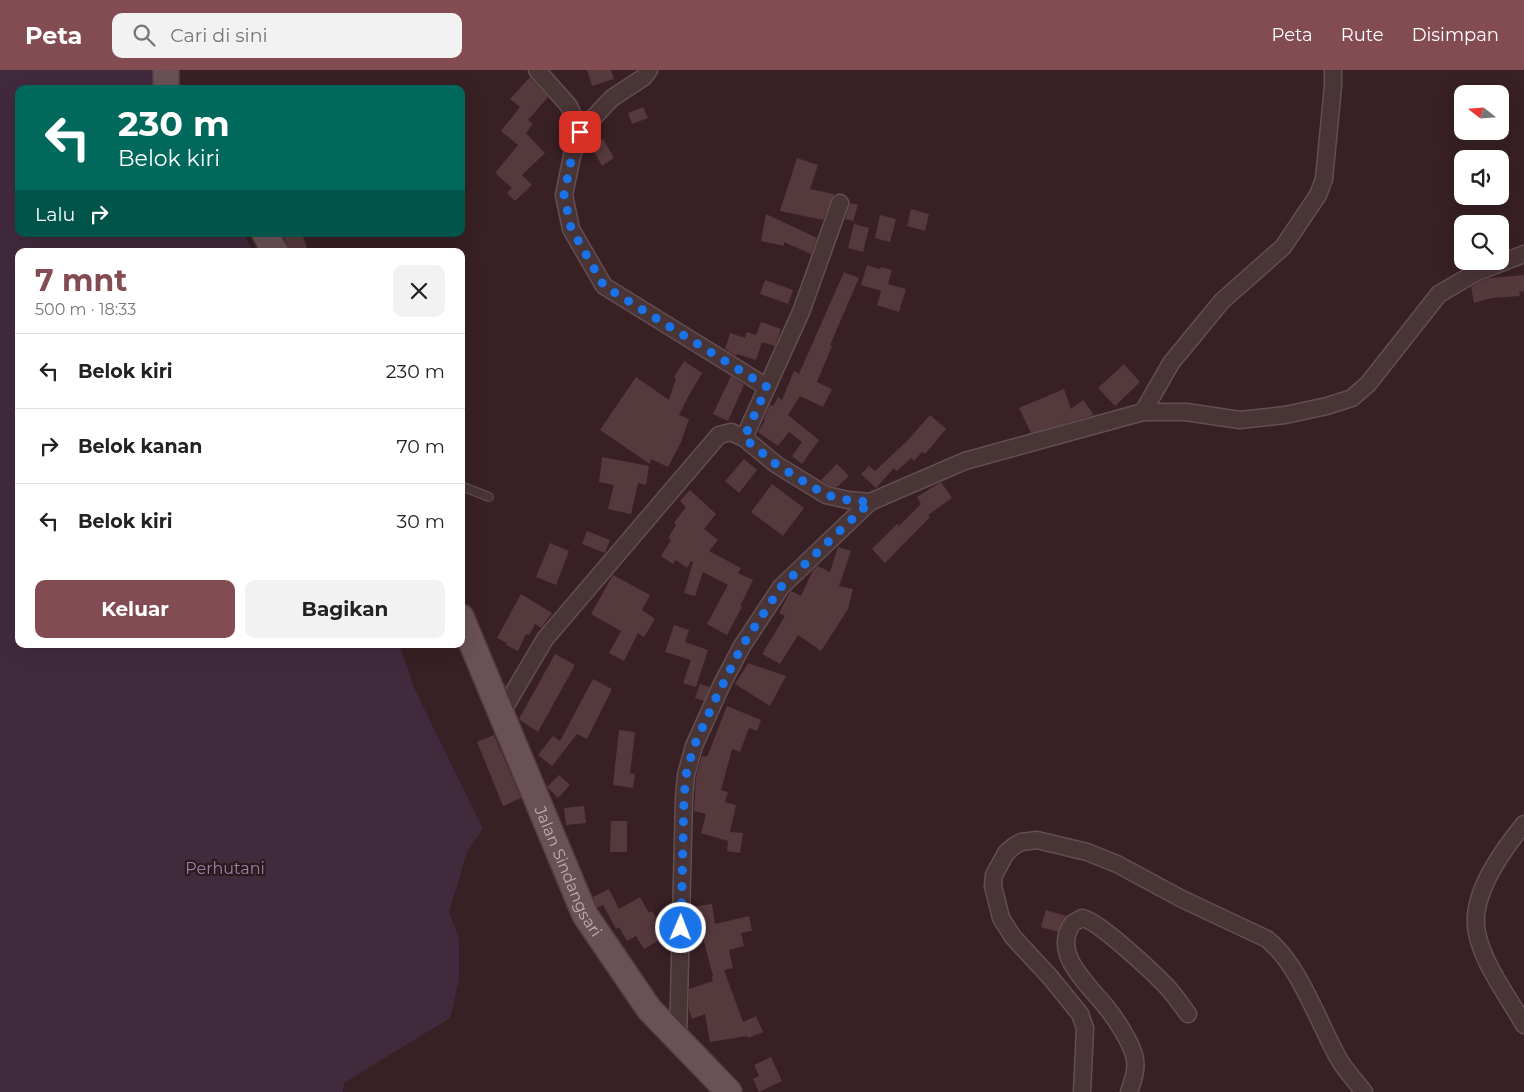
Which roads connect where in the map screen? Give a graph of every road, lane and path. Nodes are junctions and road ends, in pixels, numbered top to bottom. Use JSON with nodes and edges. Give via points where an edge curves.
{"nodes":[{"id":1,"x":166,"y":70,"type":"edge"},
{"id":2,"x":537,"y":70,"type":"edge"},
{"id":3,"x":649,"y":70,"type":"edge"},
{"id":4,"x":1332,"y":70,"type":"edge"},
{"id":5,"x":166,"y":85,"type":"edge"},
{"id":6,"x":580,"y":132,"type":"junction"},
{"id":7,"x":840,"y":203,"type":"dead end"},
{"id":8,"x":267,"y":237,"type":"edge"},
{"id":9,"x":273,"y":248,"type":"edge"},
{"id":10,"x":1524,"y":254,"type":"edge"},
{"id":11,"x":767,"y":387,"type":"junction"},
{"id":12,"x":1143,"y":412,"type":"junction"},
{"id":13,"x":744,"y":438,"type":"junction"},
{"id":14,"x":465,"y":488,"type":"edge"},
{"id":15,"x":489,"y":497,"type":"dead end"},
{"id":16,"x":870,"y":502,"type":"junction"},
{"id":17,"x":465,"y":626,"type":"edge"},
{"id":18,"x":502,"y":712,"type":"junction"},
{"id":19,"x":1524,"y":824,"type":"edge"},
{"id":20,"x":1188,"y":1014,"type":"dead end"},
{"id":21,"x":1524,"y":1025,"type":"edge"},
{"id":22,"x":678,"y":1040,"type":"junction"},
{"id":23,"x":729,"y":1092,"type":"edge"},
{"id":24,"x":1082,"y":1092,"type":"edge"},
{"id":25,"x":1128,"y":1092,"type":"edge"},
{"id":26,"x":1364,"y":1092,"type":"edge"}],
"edges":[{"from":1,"to":5,"type":"main road"},
{"from":2,"to":6,"type":"street","via":[[569,106]]},
{"from":3,"to":6,"type":"street","via":[[612,98]]},
{"from":4,"to":12,"type":"street","via":[[1334,86],[1324,179],[1318,195],[1284,247],[1222,301],[1171,363]]},
{"from":6,"to":11,"type":"street","via":[[564,195],[571,228],[604,286]]},
{"from":7,"to":11,"type":"street","via":[[801,312]]},
{"from":8,"to":9,"type":"main road"},
{"from":10,"to":12,"type":"street","via":[[1475,273],[1439,294],[1368,384],[1352,398],[1327,406],[1240,420],[1186,412]]},
{"from":11,"to":13,"type":"street"},
{"from":12,"to":16,"type":"street","via":[[965,461]]},
{"from":13,"to":16,"type":"street","via":[[777,465],[826,495]]},
{"from":13,"to":18,"type":"street","via":[[731,432],[720,435],[698,459],[546,639]]},
{"from":14,"to":15,"type":"lane"},
{"from":16,"to":22,"type":"street","via":[[781,587],[742,646],[694,746],[684,798]]},
{"from":17,"to":18,"type":"main road","name":"Jalan Sindangsari"},
{"from":18,"to":22,"type":"main road","name":"Jalan Sindangsari","via":[[585,915],[649,1008]]},
{"from":19,"to":21,"type":"street","via":[[1502,851],[1483,889],[1475,915],[1477,934],[1488,963]]},
{"from":20,"to":25,"type":"street","via":[[1170,990],[1094,922],[1082,918],[1073,923],[1065,942],[1072,966],[1108,1010],[1134,1054],[1135,1073]]},
{"from":22,"to":23,"type":"main road","name":"Jalan Sindangsari"},
{"from":24,"to":26,"type":"street","via":[[1084,1022],[1004,925],[995,898],[993,879],[998,866],[1014,846],[1029,840],[1087,852],[1117,864],[1267,939],[1285,958],[1340,1061]]}]}
